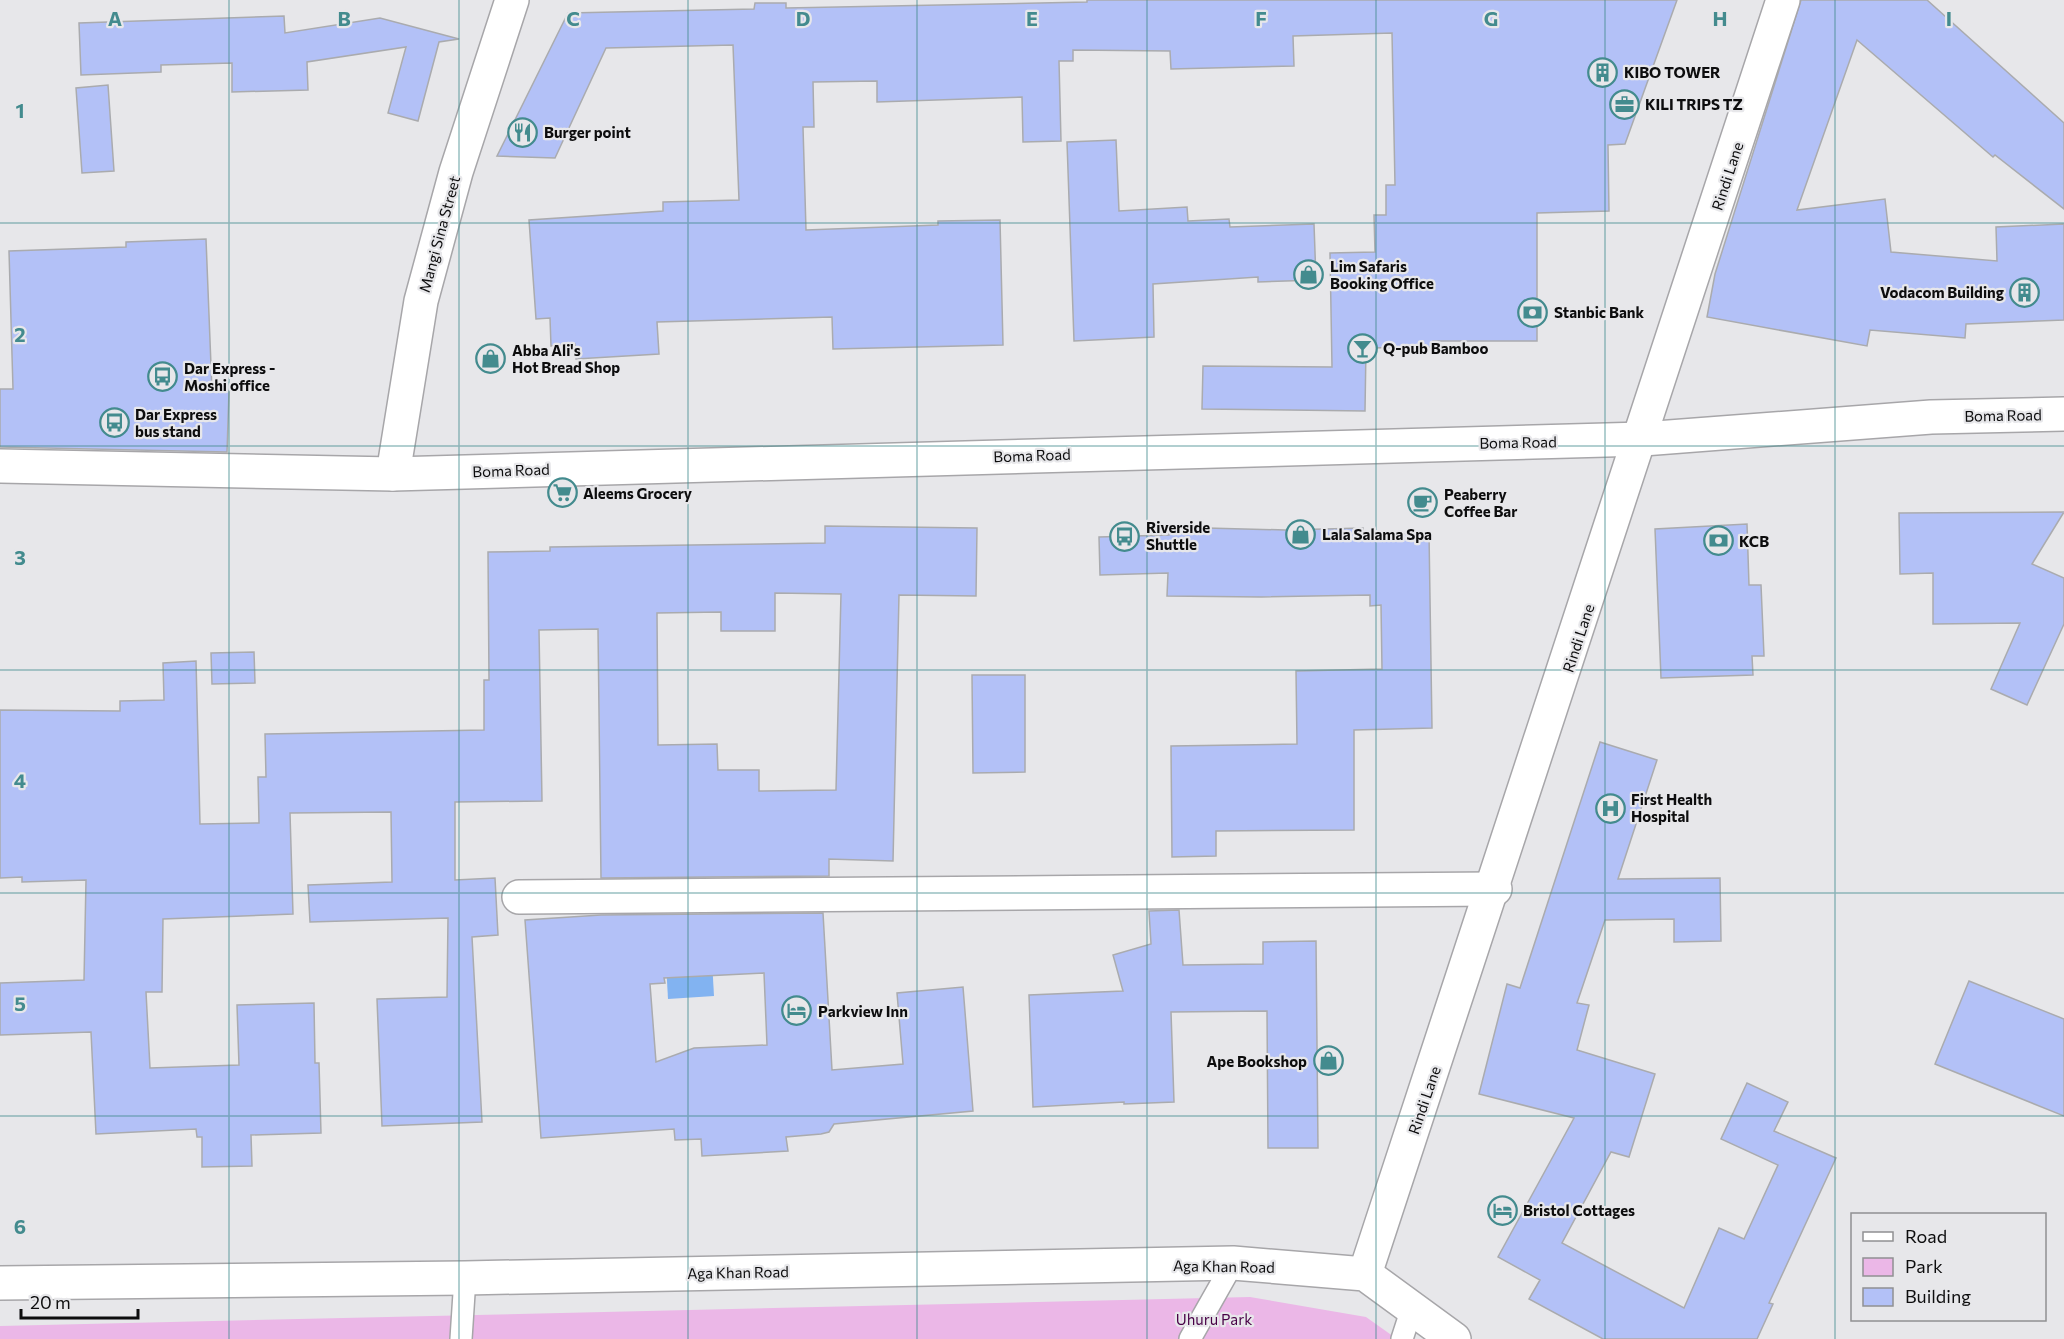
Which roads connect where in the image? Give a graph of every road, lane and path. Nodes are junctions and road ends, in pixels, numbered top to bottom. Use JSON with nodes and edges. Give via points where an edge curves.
{"nodes":[{"id":1,"x":512,"y":0,"type":"edge"},
{"id":2,"x":1783,"y":0,"type":"edge"},
{"id":3,"x":2064,"y":414,"type":"edge"},
{"id":4,"x":1643,"y":439,"type":"junction"},
{"id":5,"x":0,"y":466,"type":"edge"},
{"id":6,"x":393,"y":474,"type":"junction"},
{"id":7,"x":1496,"y":889,"type":"junction"},
{"id":8,"x":519,"y":897,"type":"dead end"},
{"id":9,"x":1233,"y":1263,"type":"junction"},
{"id":10,"x":1365,"y":1274,"type":"junction"},
{"id":11,"x":465,"y":1278,"type":"junction"},
{"id":12,"x":0,"y":1283,"type":"edge"},
{"id":13,"x":1412,"y":1308,"type":"junction"},
{"id":14,"x":461,"y":1339,"type":"edge"},
{"id":15,"x":1190,"y":1339,"type":"edge"},
{"id":16,"x":1402,"y":1339,"type":"edge"},
{"id":17,"x":1454,"y":1339,"type":"edge"}],
"edges":[{"from":1,"to":6,"type":"street","name":"Mangi Sina Street","via":[[456,172],[422,301]]},
{"from":2,"to":4,"type":"street","name":"Rindi Lane"},
{"from":3,"to":4,"type":"street","name":"Boma Road","via":[[1931,417]]},
{"from":4,"to":6,"type":"street","name":"Boma Road"},
{"from":4,"to":7,"type":"street","name":"Rindi Lane"},
{"from":5,"to":6,"type":"street","name":"Boma Road"},
{"from":7,"to":8,"type":"street"},
{"from":7,"to":10,"type":"street","name":"Rindi Lane"},
{"from":9,"to":10,"type":"street","name":"Aga Khan Road"},
{"from":9,"to":11,"type":"street","name":"Aga Khan Road"},
{"from":9,"to":15,"type":"lane"},
{"from":10,"to":13,"type":"street"},
{"from":11,"to":12,"type":"street","name":"Aga Khan Road"},
{"from":11,"to":14,"type":"lane"},
{"from":13,"to":16,"type":"lane"},
{"from":13,"to":17,"type":"street"}]}
